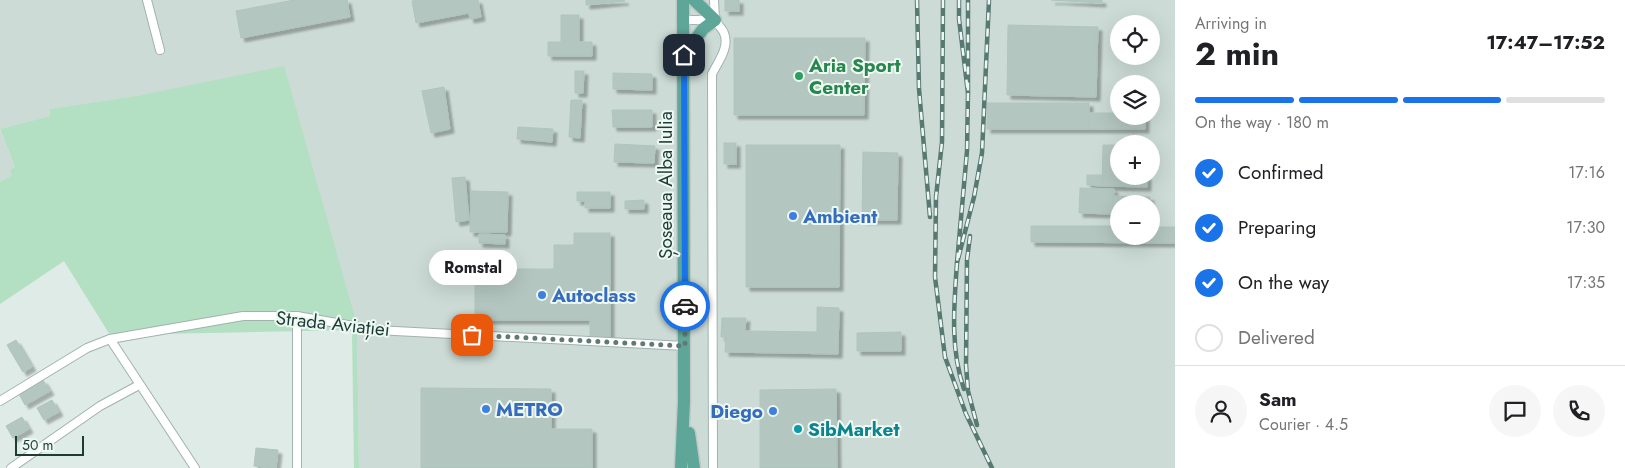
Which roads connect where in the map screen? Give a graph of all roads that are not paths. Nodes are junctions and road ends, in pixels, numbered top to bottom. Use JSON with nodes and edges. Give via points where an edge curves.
{"nodes":[{"id":1,"x":147,"y":0,"type":"edge"},
{"id":2,"x":683,"y":0,"type":"edge"},
{"id":3,"x":694,"y":0,"type":"edge"},
{"id":4,"x":714,"y":0,"type":"edge"},
{"id":5,"x":683,"y":20,"type":"junction"},
{"id":6,"x":715,"y":20,"type":"junction"},
{"id":7,"x":160,"y":50,"type":"dead end"},
{"id":8,"x":684,"y":55,"type":"junction"},
{"id":9,"x":297,"y":316,"type":"junction"},
{"id":10,"x":110,"y":339,"type":"junction"},
{"id":11,"x":685,"y":346,"type":"junction"},
{"id":12,"x":139,"y":385,"type":"junction"},
{"id":13,"x":684,"y":400,"type":"junction"},
{"id":14,"x":0,"y":401,"type":"edge"},
{"id":15,"x":11,"y":468,"type":"edge"},
{"id":16,"x":195,"y":468,"type":"edge"},
{"id":17,"x":297,"y":468,"type":"edge"},
{"id":18,"x":681,"y":468,"type":"edge"},
{"id":19,"x":694,"y":468,"type":"edge"},
{"id":20,"x":714,"y":468,"type":"edge"}],
"edges":[{"from":1,"to":7,"type":"street"},
{"from":2,"to":5,"type":"main road","name":"Șoseaua Alba Iulia"},
{"from":3,"to":6,"type":"main road"},
{"from":4,"to":6,"type":"street"},
{"from":5,"to":6,"type":"street"},
{"from":5,"to":8,"type":"main road","name":"Șoseaua Alba Iulia"},
{"from":6,"to":8,"type":"main road","via":[[703,28]]},
{"from":6,"to":20,"type":"street","via":[[724,32],[726,43],[712,74]]},
{"from":8,"to":11,"type":"main road","name":"Șoseaua Alba Iulia"},
{"from":9,"to":10,"type":"street","name":"Strada Aviației","via":[[243,316]]},
{"from":9,"to":11,"type":"street","name":"Strada Aviației","via":[[376,330]]},
{"from":9,"to":17,"type":"street"},
{"from":10,"to":12,"type":"street"},
{"from":10,"to":14,"type":"street","name":"Strada Aviației","via":[[87,348]]},
{"from":11,"to":13,"type":"main road","name":"Șoseaua Alba Iulia"},
{"from":12,"to":15,"type":"street","via":[[100,406]]},
{"from":12,"to":16,"type":"street"},
{"from":13,"to":18,"type":"main road","name":"Șoseaua Alba Iulia"},
{"from":13,"to":19,"type":"main road","name":"Șoseaua Alba Iulia"}]}
